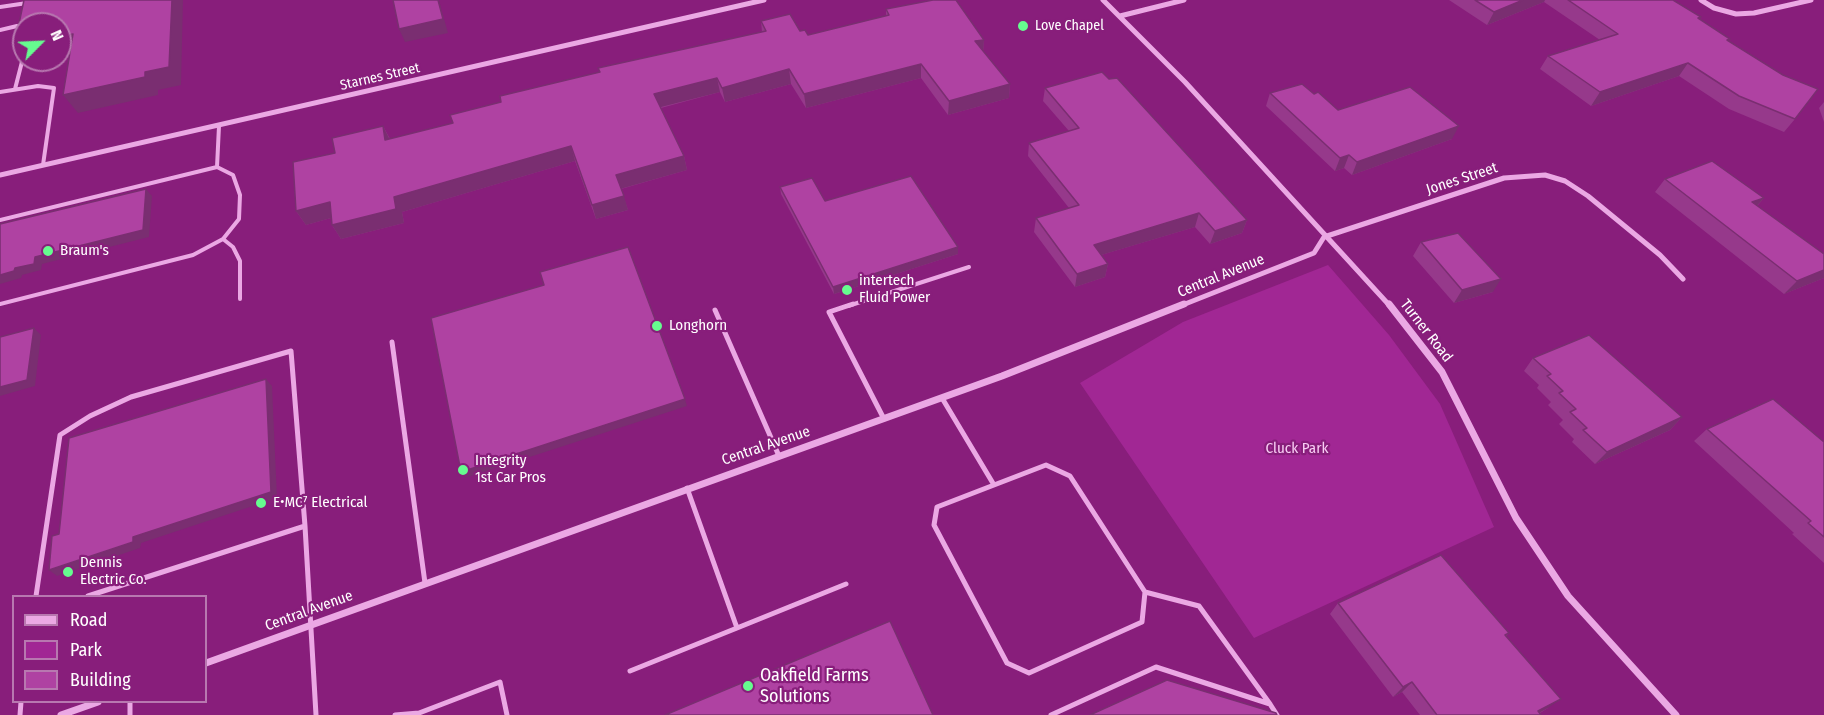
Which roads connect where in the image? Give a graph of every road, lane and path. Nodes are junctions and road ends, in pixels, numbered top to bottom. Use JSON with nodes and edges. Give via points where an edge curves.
{"nodes":[{"id":1,"x":764,"y":0,"type":"edge"},
{"id":2,"x":1103,"y":0,"type":"edge"},
{"id":3,"x":1184,"y":0,"type":"edge"},
{"id":4,"x":1701,"y":0,"type":"edge"},
{"id":5,"x":1811,"y":0,"type":"edge"},
{"id":6,"x":30,"y":2,"type":"edge"},
{"id":7,"x":0,"y":7,"type":"edge"},
{"id":8,"x":1120,"y":16,"type":"junction"},
{"id":9,"x":19,"y":72,"type":"edge"},
{"id":10,"x":15,"y":89,"type":"junction"},
{"id":11,"x":0,"y":92,"type":"edge"},
{"id":12,"x":219,"y":126,"type":"junction"},
{"id":13,"x":43,"y":165,"type":"junction"},
{"id":14,"x":217,"y":167,"type":"junction"},
{"id":15,"x":0,"y":175,"type":"edge"},
{"id":16,"x":0,"y":220,"type":"edge"},
{"id":17,"x":1324,"y":237,"type":"junction"},
{"id":18,"x":223,"y":239,"type":"junction"},
{"id":19,"x":969,"y":267,"type":"dead end"},
{"id":20,"x":1683,"y":279,"type":"dead end"},
{"id":21,"x":240,"y":299,"type":"dead end"},
{"id":22,"x":0,"y":304,"type":"edge"},
{"id":23,"x":715,"y":309,"type":"dead end"},
{"id":24,"x":392,"y":342,"type":"dead end"},
{"id":25,"x":942,"y":398,"type":"junction"},
{"id":26,"x":884,"y":418,"type":"junction"},
{"id":27,"x":779,"y":456,"type":"junction"},
{"id":28,"x":994,"y":485,"type":"junction"},
{"id":29,"x":687,"y":488,"type":"junction"},
{"id":30,"x":305,"y":526,"type":"junction"},
{"id":31,"x":425,"y":583,"type":"junction"},
{"id":32,"x":846,"y":584,"type":"dead end"},
{"id":33,"x":1144,"y":592,"type":"junction"},
{"id":34,"x":36,"y":595,"type":"edge"},
{"id":35,"x":94,"y":595,"type":"edge"},
{"id":36,"x":310,"y":624,"type":"junction"},
{"id":37,"x":737,"y":628,"type":"junction"},
{"id":38,"x":207,"y":663,"type":"edge"},
{"id":39,"x":630,"y":671,"type":"dead end"},
{"id":40,"x":95,"y":703,"type":"edge"},
{"id":41,"x":1270,"y":704,"type":"junction"},
{"id":42,"x":419,"y":714,"type":"edge"},
{"id":43,"x":61,"y":715,"type":"edge"},
{"id":44,"x":316,"y":715,"type":"edge"},
{"id":45,"x":395,"y":715,"type":"edge"},
{"id":46,"x":507,"y":715,"type":"edge"},
{"id":47,"x":1051,"y":715,"type":"edge"},
{"id":48,"x":1277,"y":715,"type":"edge"},
{"id":49,"x":1676,"y":715,"type":"edge"}],
"edges":[{"from":1,"to":12,"type":"street","name":"Starnes Street"},
{"from":2,"to":8,"type":"street","name":"Turner Road"},
{"from":3,"to":8,"type":"street"},
{"from":4,"to":5,"type":"street","via":[[1736,14]]},
{"from":6,"to":7,"type":"lane"},
{"from":8,"to":17,"type":"street","name":"Turner Road"},
{"from":9,"to":10,"type":"lane"},
{"from":10,"to":11,"type":"lane"},
{"from":10,"to":13,"type":"lane","via":[[54,88]]},
{"from":12,"to":13,"type":"street","name":"Starnes Street"},
{"from":12,"to":14,"type":"lane"},
{"from":13,"to":15,"type":"street","name":"Starnes Street"},
{"from":14,"to":16,"type":"lane"},
{"from":14,"to":18,"type":"lane","via":[[233,175],[240,195],[239,219]]},
{"from":17,"to":20,"type":"street","name":"Jones Street","via":[[1504,178],[1545,175],[1565,181],[1588,196]]},
{"from":17,"to":25,"type":"street","name":"Central Avenue","via":[[1314,254]]},
{"from":17,"to":49,"type":"street","name":"Turner Road","via":[[1391,307],[1442,372],[1516,518],[1568,596]]},
{"from":18,"to":21,"type":"lane","via":[[233,247],[240,261]]},
{"from":18,"to":22,"type":"lane","via":[[193,255]]},
{"from":19,"to":26,"type":"lane","via":[[830,312]]},
{"from":23,"to":27,"type":"lane"},
{"from":24,"to":31,"type":"lane"},
{"from":25,"to":26,"type":"street","name":"Central Avenue"},
{"from":25,"to":28,"type":"lane"},
{"from":26,"to":27,"type":"street","name":"Central Avenue"},
{"from":27,"to":29,"type":"street","name":"Central Avenue"},
{"from":28,"to":33,"type":"lane","via":[[1046,465],[1070,476]]},
{"from":28,"to":33,"type":"lane","via":[[937,507],[934,525],[1007,663],[1029,673],[1142,622]]},
{"from":29,"to":31,"type":"street","name":"Central Avenue"},
{"from":29,"to":37,"type":"lane"},
{"from":30,"to":34,"type":"lane","via":[[291,351],[131,397],[60,435]]},
{"from":30,"to":35,"type":"lane"},
{"from":30,"to":36,"type":"lane"},
{"from":31,"to":36,"type":"street","name":"Central Avenue"},
{"from":32,"to":37,"type":"lane"},
{"from":33,"to":41,"type":"lane","via":[[1199,606]]},
{"from":36,"to":38,"type":"street","name":"Central Avenue"},
{"from":36,"to":44,"type":"lane"},
{"from":37,"to":39,"type":"lane"},
{"from":40,"to":43,"type":"street"},
{"from":41,"to":47,"type":"lane","via":[[1156,668]]},
{"from":41,"to":48,"type":"lane"},
{"from":42,"to":45,"type":"lane"},
{"from":42,"to":46,"type":"lane","via":[[501,682]]}]}
